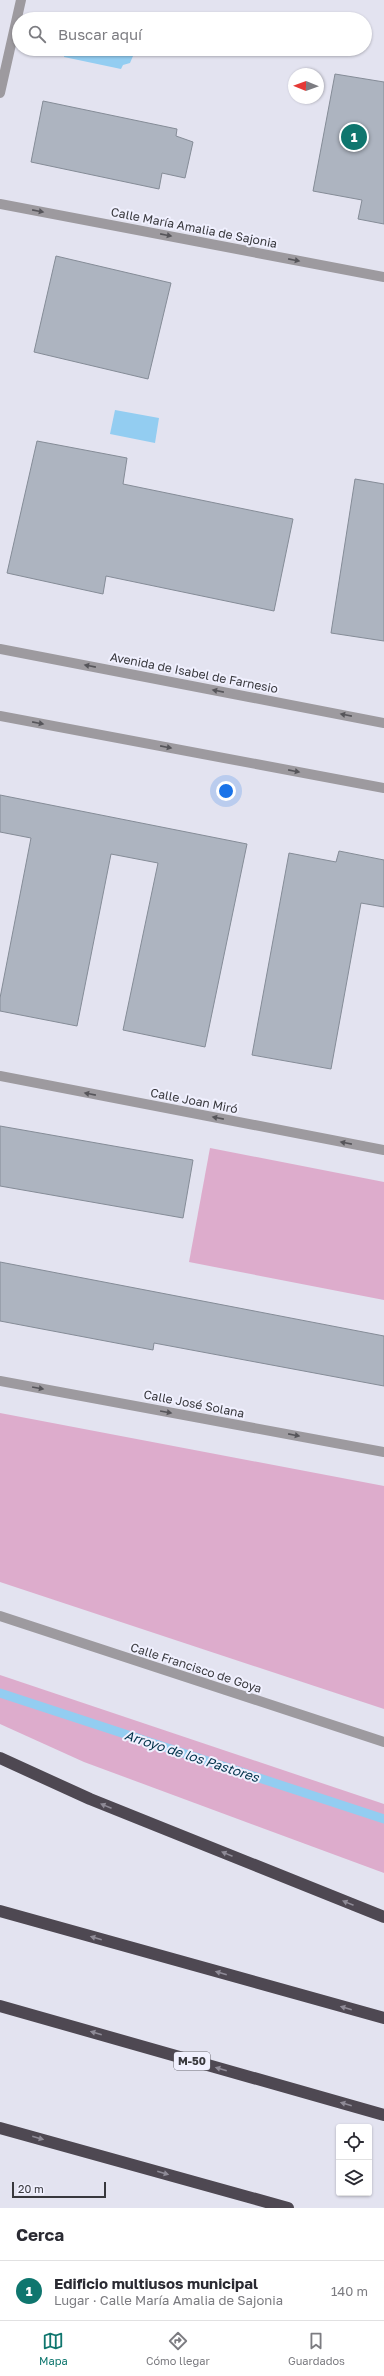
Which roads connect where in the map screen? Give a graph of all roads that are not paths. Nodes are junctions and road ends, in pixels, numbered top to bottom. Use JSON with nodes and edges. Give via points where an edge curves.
{"nodes":[{"id":1,"x":21,"y":0,"type":"edge"},
{"id":2,"x":18,"y":12,"type":"edge"},
{"id":3,"x":12,"y":40,"type":"edge"},
{"id":4,"x":0,"y":93,"type":"edge"},
{"id":5,"x":0,"y":204,"type":"edge"},
{"id":6,"x":384,"y":277,"type":"edge"},
{"id":7,"x":0,"y":649,"type":"edge"},
{"id":8,"x":0,"y":716,"type":"edge"},
{"id":9,"x":384,"y":723,"type":"edge"},
{"id":10,"x":384,"y":788,"type":"edge"},
{"id":11,"x":0,"y":1076,"type":"edge"},
{"id":12,"x":384,"y":1150,"type":"edge"},
{"id":13,"x":0,"y":1381,"type":"edge"},
{"id":14,"x":384,"y":1452,"type":"edge"},
{"id":15,"x":0,"y":1616,"type":"edge"},
{"id":16,"x":384,"y":1742,"type":"edge"},
{"id":17,"x":0,"y":1758,"type":"edge"},
{"id":18,"x":0,"y":1911,"type":"edge"},
{"id":19,"x":384,"y":1917,"type":"edge"},
{"id":20,"x":0,"y":2006,"type":"edge"},
{"id":21,"x":384,"y":2018,"type":"edge"},
{"id":22,"x":384,"y":2115,"type":"edge"},
{"id":23,"x":0,"y":2128,"type":"edge"},
{"id":24,"x":288,"y":2208,"type":"edge"}],
"edges":[{"from":1,"to":2,"type":"street"},
{"from":3,"to":4,"type":"street"},
{"from":5,"to":6,"type":"street","name":"Calle María Amalia de Sajonia","one_way":true},
{"from":9,"to":7,"type":"street","name":"Avenida de Isabel de Farnesio","one_way":true},
{"from":8,"to":10,"type":"street","one_way":true},
{"from":12,"to":11,"type":"street","name":"Calle Joan Miró","one_way":true},
{"from":13,"to":14,"type":"street","name":"Calle José Solana","one_way":true},
{"from":15,"to":16,"type":"street","name":"Calle Francisco de Goya"},
{"from":19,"to":17,"type":"highway","one_way":true,"via":[[90,1799]]},
{"from":21,"to":18,"type":"highway","one_way":true},
{"from":22,"to":20,"type":"highway","number":"M-50","one_way":true},
{"from":23,"to":24,"type":"highway","one_way":true}]}
